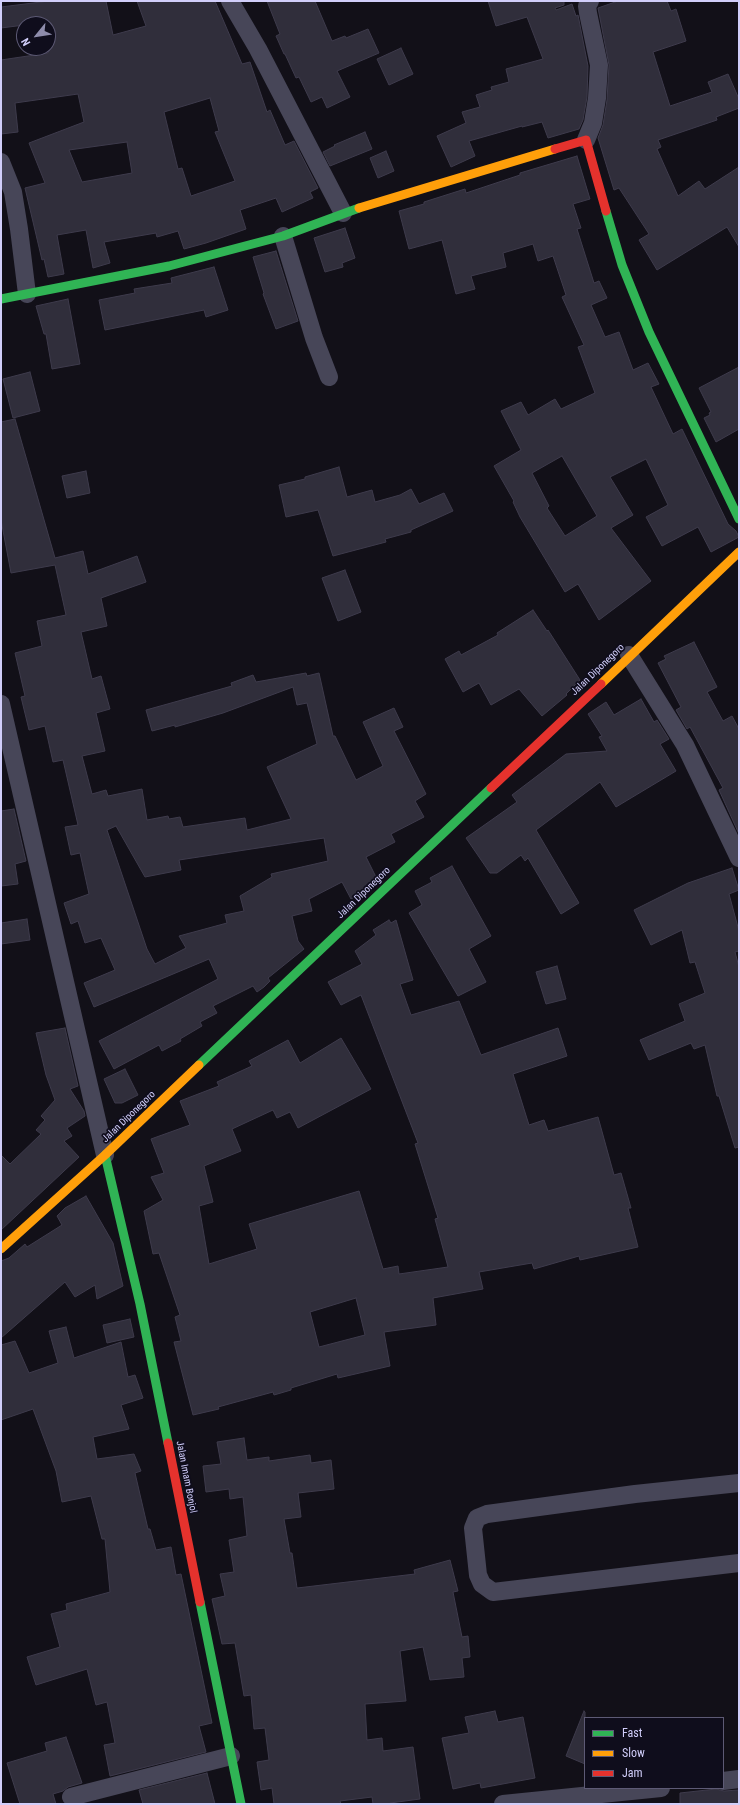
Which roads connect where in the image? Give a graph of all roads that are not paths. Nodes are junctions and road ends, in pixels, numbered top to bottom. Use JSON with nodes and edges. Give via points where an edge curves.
{"nodes":[{"id":1,"x":230,"y":1,"type":"edge"},
{"id":2,"x":590,"y":1,"type":"edge"},
{"id":3,"x":586,"y":140,"type":"junction"},
{"id":4,"x":1,"y":162,"type":"edge"},
{"id":5,"x":344,"y":213,"type":"junction"},
{"id":6,"x":283,"y":236,"type":"junction"},
{"id":7,"x":26,"y":294,"type":"junction"},
{"id":8,"x":1,"y":299,"type":"edge"},
{"id":9,"x":329,"y":377,"type":"dead end"},
{"id":10,"x":739,"y":520,"type":"edge"},
{"id":11,"x":739,"y":552,"type":"edge"},
{"id":12,"x":629,"y":655,"type":"junction"},
{"id":13,"x":1,"y":704,"type":"edge"},
{"id":14,"x":739,"y":858,"type":"edge"},
{"id":15,"x":105,"y":1155,"type":"junction"},
{"id":16,"x":1,"y":1249,"type":"edge"},
{"id":17,"x":739,"y":1483,"type":"edge"},
{"id":18,"x":739,"y":1563,"type":"edge"},
{"id":19,"x":231,"y":1756,"type":"junction"},
{"id":20,"x":739,"y":1779,"type":"edge"},
{"id":21,"x":724,"y":1781,"type":"edge"},
{"id":22,"x":651,"y":1789,"type":"edge"},
{"id":23,"x":71,"y":1796,"type":"dead end"},
{"id":24,"x":241,"y":1804,"type":"edge"},
{"id":25,"x":503,"y":1804,"type":"edge"}],
"edges":[{"from":1,"to":5,"type":"street","via":[[262,56]]},
{"from":2,"to":3,"type":"street","via":[[588,13],[599,65],[593,123]]},
{"from":3,"to":5,"type":"main road"},
{"from":3,"to":10,"type":"main road","via":[[622,265],[649,332]]},
{"from":4,"to":7,"type":"street","via":[[12,192]]},
{"from":5,"to":6,"type":"main road"},
{"from":6,"to":7,"type":"main road","via":[[169,266]]},
{"from":6,"to":9,"type":"street","via":[[314,338]]},
{"from":7,"to":8,"type":"main road"},
{"from":11,"to":12,"type":"main road","name":"Jalan Diponegoro"},
{"from":12,"to":14,"type":"street","via":[[685,745]]},
{"from":12,"to":15,"type":"main road","name":"Jalan Diponegoro"},
{"from":13,"to":15,"type":"street"},
{"from":15,"to":16,"type":"main road","name":"Jalan Diponegoro"},
{"from":15,"to":19,"type":"main road","name":"Jalan Imam Bonjol","via":[[140,1304]]},
{"from":17,"to":18,"type":"street","via":[[487,1514],[477,1518],[473,1528],[478,1575],[482,1584],[493,1592]]},
{"from":19,"to":23,"type":"street"},
{"from":19,"to":24,"type":"main road","name":"Jalan Imam Bonjol"},
{"from":20,"to":21,"type":"street"},
{"from":22,"to":25,"type":"street"}]}
